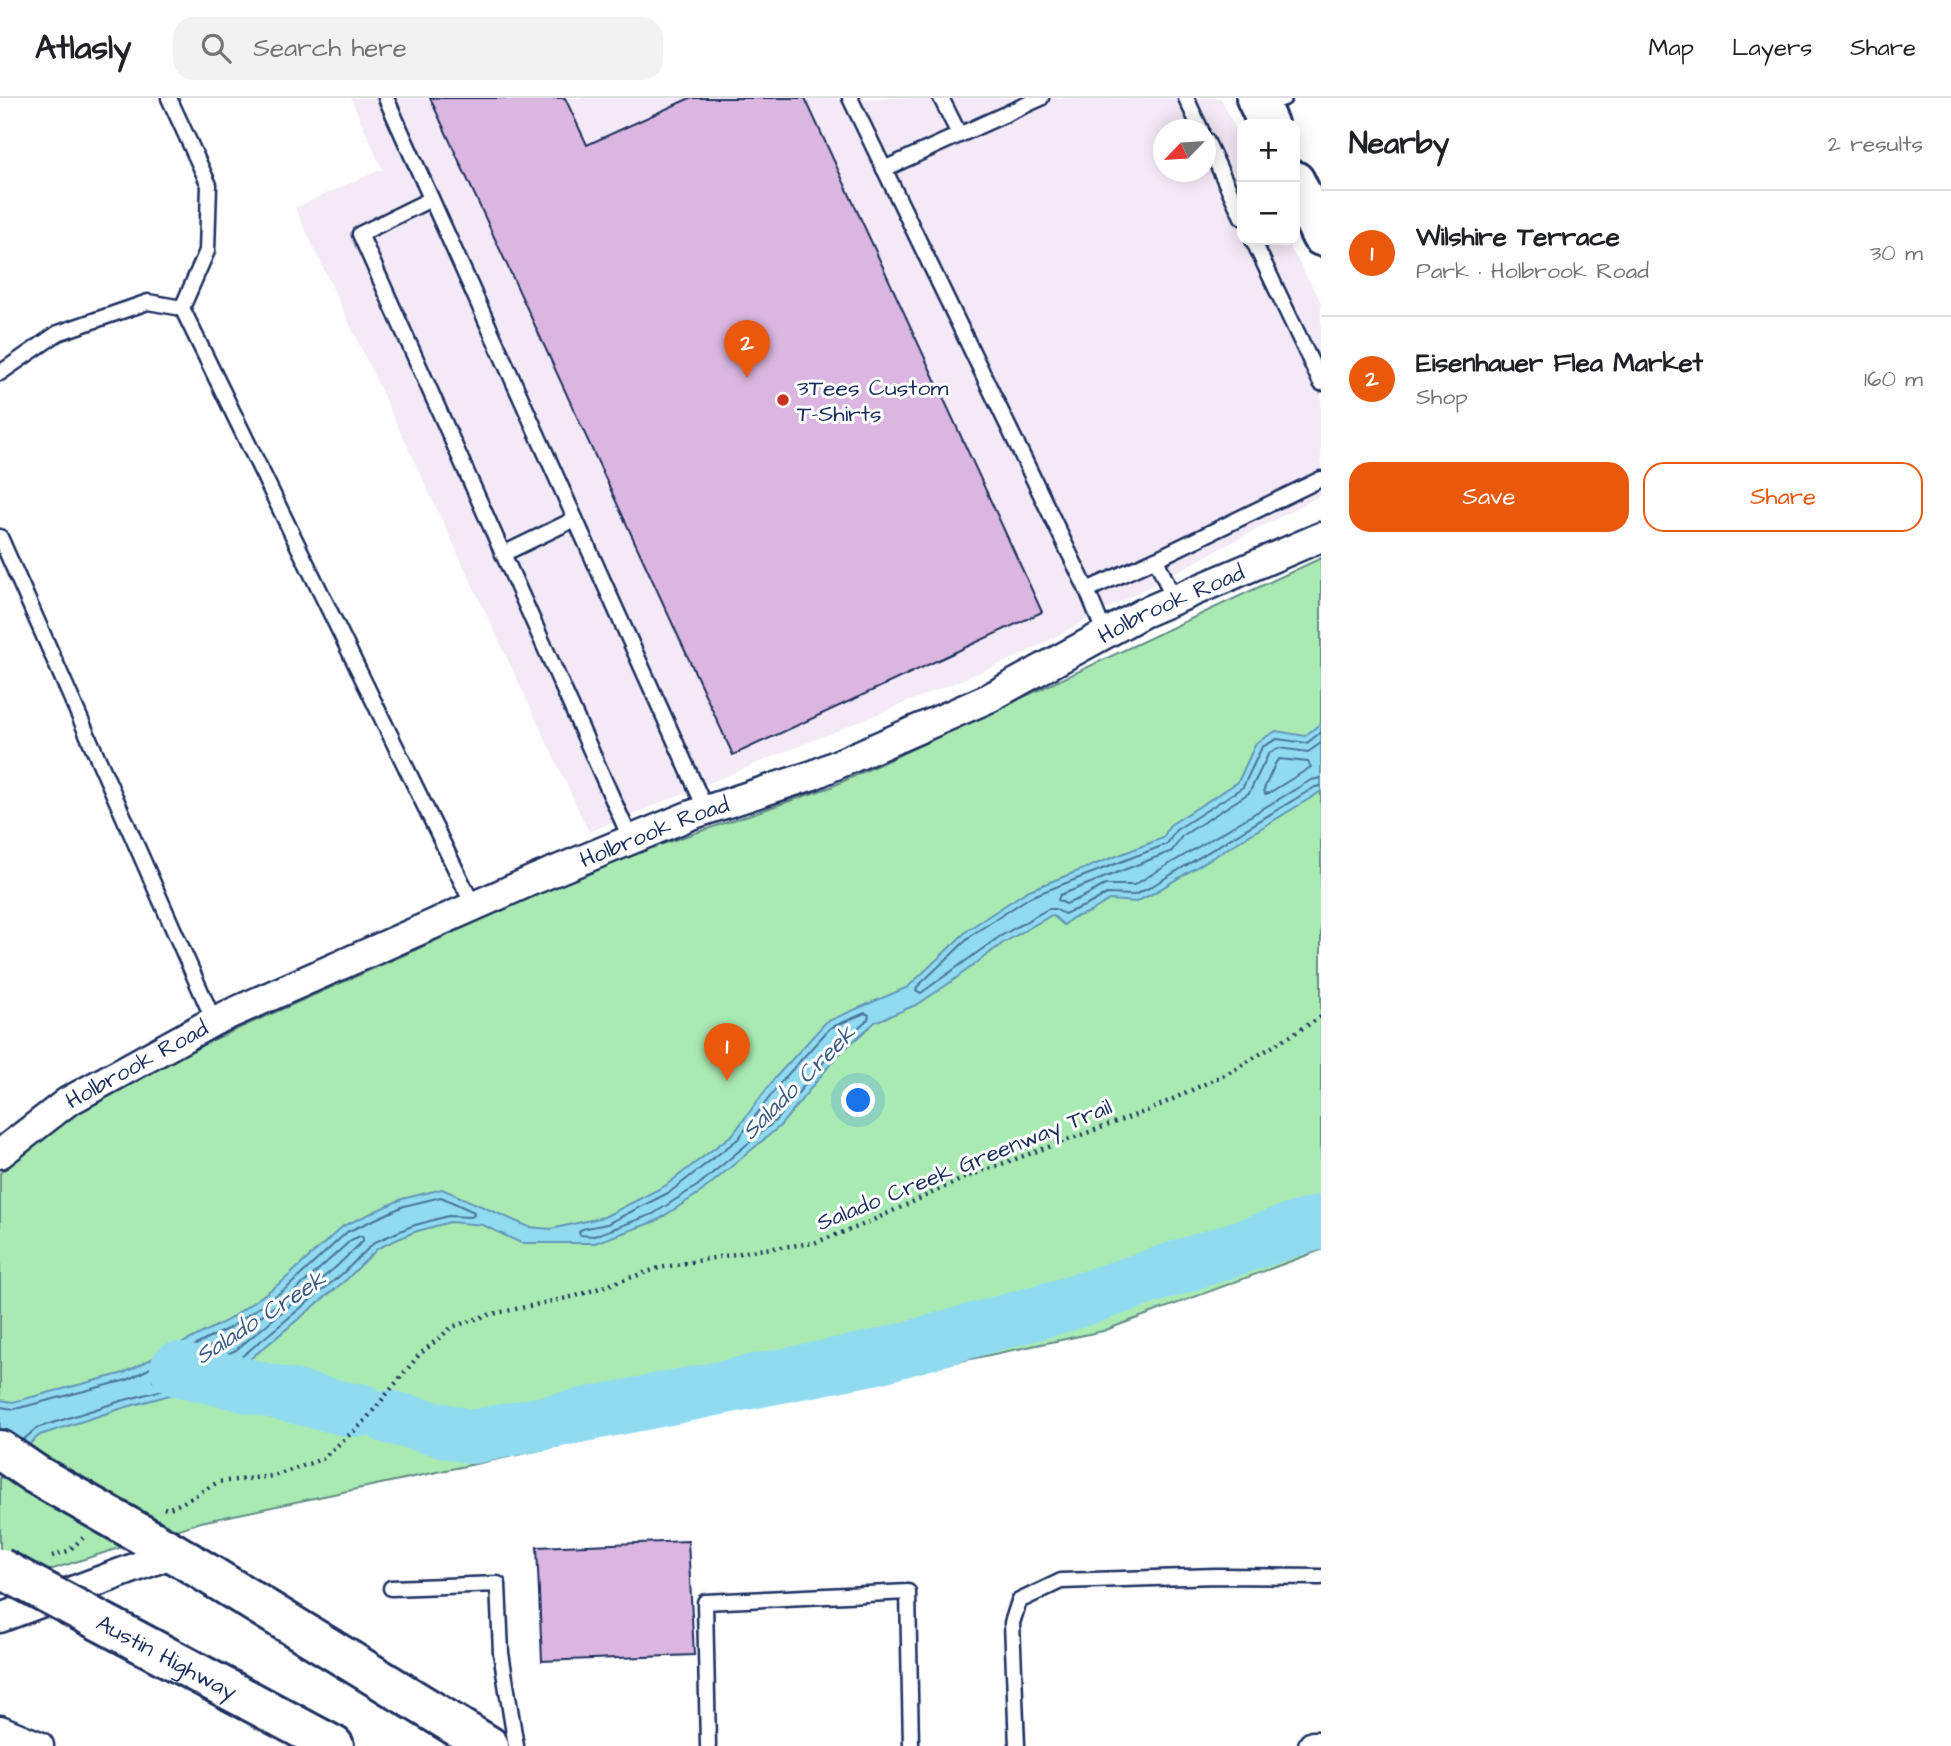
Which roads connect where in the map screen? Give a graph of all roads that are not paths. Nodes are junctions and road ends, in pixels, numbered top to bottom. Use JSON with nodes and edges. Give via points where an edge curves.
{"nodes":[{"id":1,"x":169,"y":98,"type":"edge"},
{"id":2,"x":386,"y":98,"type":"edge"},
{"id":3,"x":850,"y":98,"type":"edge"},
{"id":4,"x":941,"y":98,"type":"edge"},
{"id":5,"x":1041,"y":98,"type":"edge"},
{"id":6,"x":1186,"y":98,"type":"edge"},
{"id":7,"x":1195,"y":119,"type":"edge"},
{"id":8,"x":959,"y":134,"type":"junction"},
{"id":9,"x":1216,"y":161,"type":"edge"},
{"id":10,"x":884,"y":169,"type":"junction"},
{"id":11,"x":1295,"y":182,"type":"edge"},
{"id":12,"x":431,"y":199,"type":"junction"},
{"id":13,"x":1237,"y":206,"type":"edge"},
{"id":14,"x":1321,"y":236,"type":"edge"},
{"id":15,"x":1255,"y":245,"type":"edge"},
{"id":16,"x":182,"y":308,"type":"junction"},
{"id":17,"x":0,"y":373,"type":"edge"},
{"id":18,"x":1321,"y":383,"type":"edge"},
{"id":19,"x":1321,"y":479,"type":"edge"},
{"id":20,"x":575,"y":519,"type":"junction"},
{"id":21,"x":0,"y":537,"type":"edge"},
{"id":22,"x":1321,"y":537,"type":"edge"},
{"id":23,"x":503,"y":554,"type":"junction"},
{"id":24,"x":1156,"y":559,"type":"junction"},
{"id":25,"x":1087,"y":590,"type":"junction"},
{"id":26,"x":1174,"y":600,"type":"junction"},
{"id":27,"x":1105,"y":634,"type":"junction"},
{"id":28,"x":706,"y":810,"type":"junction"},
{"id":29,"x":631,"y":840,"type":"junction"},
{"id":30,"x":473,"y":905,"type":"junction"},
{"id":31,"x":214,"y":1021,"type":"junction"},
{"id":32,"x":0,"y":1154,"type":"edge"},
{"id":33,"x":0,"y":1450,"type":"edge"},
{"id":34,"x":173,"y":1553,"type":"junction"},
{"id":35,"x":0,"y":1568,"type":"edge"},
{"id":36,"x":1321,"y":1577,"type":"edge"},
{"id":37,"x":391,"y":1588,"type":"dead end"},
{"id":38,"x":0,"y":1618,"type":"edge"},
{"id":39,"x":0,"y":1730,"type":"edge"},
{"id":40,"x":39,"y":1746,"type":"edge"},
{"id":41,"x":334,"y":1746,"type":"edge"},
{"id":42,"x":489,"y":1746,"type":"edge"},
{"id":43,"x":516,"y":1746,"type":"edge"},
{"id":44,"x":708,"y":1746,"type":"edge"},
{"id":45,"x":911,"y":1746,"type":"edge"},
{"id":46,"x":1017,"y":1746,"type":"edge"},
{"id":47,"x":1313,"y":1746,"type":"edge"},
{"id":48,"x":1321,"y":1746,"type":"edge"}],
"edges":[{"from":1,"to":16,"type":"lane","via":[[209,185],[207,251]]},
{"from":2,"to":12,"type":"lane"},
{"from":3,"to":10,"type":"lane"},
{"from":4,"to":8,"type":"lane"},
{"from":5,"to":8,"type":"lane"},
{"from":6,"to":7,"type":"lane"},
{"from":8,"to":10,"type":"lane"},
{"from":9,"to":13,"type":"lane"},
{"from":10,"to":25,"type":"lane"},
{"from":11,"to":14,"type":"main road"},
{"from":12,"to":20,"type":"lane"},
{"from":12,"to":23,"type":"lane","via":[[360,234]]},
{"from":15,"to":18,"type":"lane"},
{"from":16,"to":17,"type":"lane","via":[[148,302],[58,333]]},
{"from":16,"to":30,"type":"lane"},
{"from":19,"to":24,"type":"lane"},
{"from":20,"to":23,"type":"lane"},
{"from":20,"to":28,"type":"lane"},
{"from":21,"to":31,"type":"lane"},
{"from":22,"to":26,"type":"street","name":"Holbrook Road"},
{"from":23,"to":29,"type":"lane"},
{"from":24,"to":25,"type":"lane"},
{"from":24,"to":26,"type":"lane"},
{"from":25,"to":27,"type":"lane"},
{"from":26,"to":27,"type":"street","name":"Holbrook Road"},
{"from":27,"to":28,"type":"street","name":"Holbrook Road","via":[[989,698],[814,775]]},
{"from":28,"to":29,"type":"street","name":"Holbrook Road"},
{"from":29,"to":30,"type":"street","name":"Holbrook Road"},
{"from":30,"to":31,"type":"street","name":"Holbrook Road"},
{"from":31,"to":32,"type":"street","name":"Holbrook Road","via":[[67,1101]]},
{"from":33,"to":34,"type":"main road"},
{"from":34,"to":38,"type":"street"},
{"from":34,"to":42,"type":"main road"},
{"from":35,"to":41,"type":"main road","name":"Austin Highway","bridge":true},
{"from":36,"to":46,"type":"lane","via":[[1061,1581],[1019,1601],[1012,1623]]},
{"from":37,"to":43,"type":"lane","via":[[498,1584],[501,1653]]},
{"from":39,"to":40,"type":"street"},
{"from":44,"to":45,"type":"lane","via":[[705,1602],[908,1592]]},
{"from":47,"to":48,"type":"street"}]}
